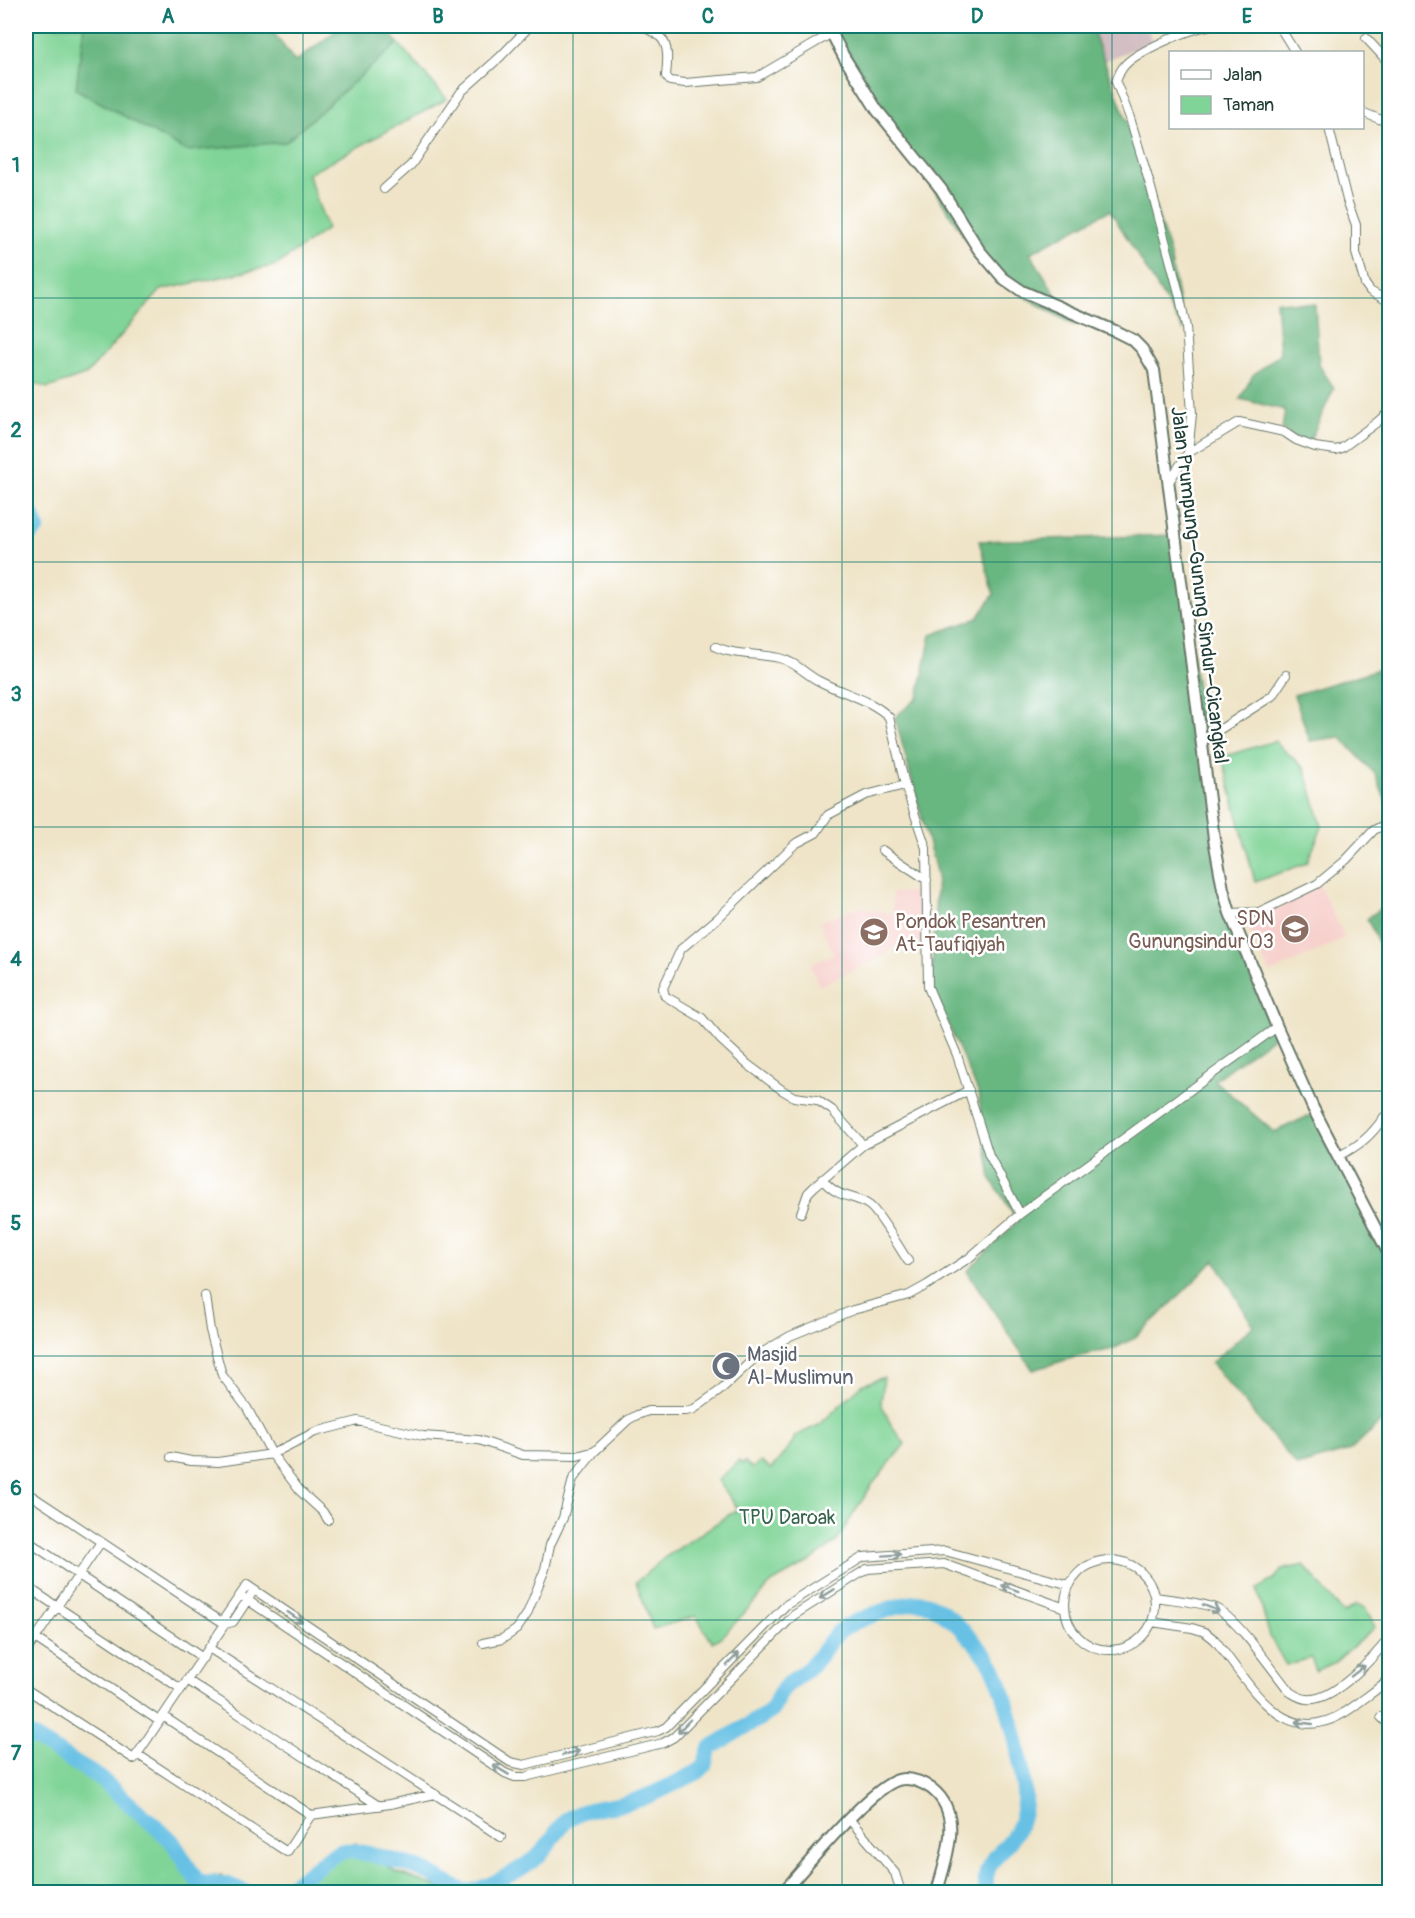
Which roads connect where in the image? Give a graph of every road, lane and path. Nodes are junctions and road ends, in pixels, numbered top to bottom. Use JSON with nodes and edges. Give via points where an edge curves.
{"nodes":[{"id":1,"x":530,"y":26,"type":"edge"},
{"id":2,"x":644,"y":26,"type":"edge"},
{"id":3,"x":1205,"y":26,"type":"edge"},
{"id":4,"x":1279,"y":26,"type":"edge"},
{"id":5,"x":830,"y":29,"type":"edge"},
{"id":6,"x":1366,"y":38,"type":"dead end"},
{"id":7,"x":1294,"y":51,"type":"edge"},
{"id":8,"x":1389,"y":64,"type":"edge"},
{"id":9,"x":1364,"y":113,"type":"edge"},
{"id":10,"x":1389,"y":121,"type":"edge"},
{"id":11,"x":1329,"y":129,"type":"edge"},
{"id":12,"x":384,"y":189,"type":"dead end"},
{"id":13,"x":1389,"y":307,"type":"edge"},
{"id":14,"x":1389,"y":411,"type":"edge"},
{"id":15,"x":1188,"y":453,"type":"junction"},
{"id":16,"x":1167,"y":483,"type":"junction"},
{"id":17,"x":716,"y":646,"type":"dead end"},
{"id":18,"x":1286,"y":675,"type":"dead end"},
{"id":19,"x":1202,"y":741,"type":"junction"},
{"id":20,"x":905,"y":785,"type":"junction"},
{"id":21,"x":1389,"y":822,"type":"edge"},
{"id":22,"x":882,"y":850,"type":"dead end"},
{"id":23,"x":927,"y":880,"type":"junction"},
{"id":24,"x":1230,"y":913,"type":"junction"},
{"id":25,"x":1276,"y":1027,"type":"junction"},
{"id":26,"x":969,"y":1090,"type":"junction"},
{"id":27,"x":1384,"y":1117,"type":"dead end"},
{"id":28,"x":863,"y":1144,"type":"junction"},
{"id":29,"x":1339,"y":1156,"type":"junction"},
{"id":30,"x":822,"y":1179,"type":"junction"},
{"id":31,"x":801,"y":1213,"type":"dead end"},
{"id":32,"x":1020,"y":1214,"type":"junction"},
{"id":33,"x":1389,"y":1256,"type":"edge"},
{"id":34,"x":908,"y":1261,"type":"dead end"},
{"id":35,"x":205,"y":1296,"type":"dead end"},
{"id":36,"x":595,"y":1451,"type":"junction"},
{"id":37,"x":272,"y":1454,"type":"junction"},
{"id":38,"x":171,"y":1457,"type":"dead end"},
{"id":39,"x":26,"y":1492,"type":"edge"},
{"id":40,"x":328,"y":1520,"type":"dead end"},
{"id":41,"x":26,"y":1540,"type":"edge"},
{"id":42,"x":101,"y":1542,"type":"junction"},
{"id":43,"x":79,"y":1575,"type":"junction"},
{"id":44,"x":1070,"y":1585,"type":"junction"},
{"id":45,"x":26,"y":1586,"type":"edge"},
{"id":46,"x":254,"y":1590,"type":"junction"},
{"id":47,"x":240,"y":1594,"type":"junction"},
{"id":48,"x":1155,"y":1597,"type":"junction"},
{"id":49,"x":248,"y":1600,"type":"junction"},
{"id":50,"x":57,"y":1607,"type":"junction"},
{"id":51,"x":1065,"y":1608,"type":"junction"},
{"id":52,"x":1152,"y":1622,"type":"junction"},
{"id":53,"x":225,"y":1624,"type":"junction"},
{"id":54,"x":26,"y":1632,"type":"edge"},
{"id":55,"x":1389,"y":1637,"type":"edge"},
{"id":56,"x":35,"y":1638,"type":"junction"},
{"id":57,"x":483,"y":1643,"type":"dead end"},
{"id":58,"x":209,"y":1648,"type":"junction"},
{"id":59,"x":26,"y":1652,"type":"edge"},
{"id":60,"x":202,"y":1658,"type":"junction"},
{"id":61,"x":1389,"y":1677,"type":"edge"},
{"id":62,"x":187,"y":1680,"type":"junction"},
{"id":63,"x":26,"y":1689,"type":"edge"},
{"id":64,"x":181,"y":1689,"type":"junction"},
{"id":65,"x":1381,"y":1717,"type":"dead end"},
{"id":66,"x":161,"y":1719,"type":"junction"},
{"id":67,"x":1389,"y":1726,"type":"edge"},
{"id":68,"x":137,"y":1754,"type":"junction"},
{"id":69,"x":435,"y":1794,"type":"junction"},
{"id":70,"x":379,"y":1806,"type":"junction"},
{"id":71,"x":311,"y":1815,"type":"junction"},
{"id":72,"x":850,"y":1820,"type":"junction"},
{"id":73,"x":501,"y":1837,"type":"dead end"},
{"id":74,"x":783,"y":1893,"type":"edge"},
{"id":75,"x":901,"y":1893,"type":"edge"},
{"id":76,"x":937,"y":1893,"type":"edge"}],
"edges":[{"from":1,"to":12,"type":"street","via":[[461,92],[411,165]]},
{"from":2,"to":5,"type":"street","via":[[664,42],[666,76],[670,81],[685,83],[757,77]]},
{"from":3,"to":15,"type":"street","via":[[1163,42],[1129,61],[1116,82],[1151,188],[1186,327],[1192,414]]},
{"from":4,"to":7,"type":"street"},
{"from":5,"to":16,"type":"main road","name":"Jalan Prumpung–Gunung Sindur–Cicangkal","via":[[878,110],[941,189],[979,250],[1003,278],[1022,291],[1133,340],[1142,349],[1158,386]]},
{"from":6,"to":8,"type":"street"},
{"from":9,"to":10,"type":"street"},
{"from":11,"to":13,"type":"street","via":[[1356,225],[1356,253],[1365,284]]},
{"from":14,"to":15,"type":"street","via":[[1336,450],[1239,422]]},
{"from":15,"to":16,"type":"street"},
{"from":16,"to":19,"type":"main road","name":"Jalan Prumpung–Gunung Sindur–Cicangkal"},
{"from":17,"to":20,"type":"street","via":[[728,652],[768,655],[796,664],[826,685],[882,710],[889,717]]},
{"from":18,"to":19,"type":"street","via":[[1272,696]]},
{"from":19,"to":24,"type":"main road","name":"Jalan Prumpung–Gunung Sindur–Cicangkal","via":[[1218,864]]},
{"from":20,"to":23,"type":"street","via":[[926,848]]},
{"from":20,"to":28,"type":"street","via":[[866,795],[828,815],[816,833],[795,844],[681,949],[663,988],[665,996],[702,1018],[747,1064],[794,1097],[817,1100],[832,1110]]},
{"from":21,"to":24,"type":"street","via":[[1374,830],[1317,884],[1259,912]]},
{"from":22,"to":23,"type":"street"},
{"from":23,"to":26,"type":"street","via":[[928,987]]},
{"from":24,"to":25,"type":"main road","name":"Jalan Prumpung–Gunung Sindur–Cicangkal"},
{"from":25,"to":29,"type":"main road","name":"Jalan Prumpung–Gunung Sindur–Cicangkal"},
{"from":25,"to":32,"type":"street"},
{"from":26,"to":28,"type":"street"},
{"from":26,"to":32,"type":"street","via":[[989,1155]]},
{"from":27,"to":29,"type":"street","via":[[1372,1134]]},
{"from":28,"to":30,"type":"street"},
{"from":29,"to":33,"type":"main road","name":"Jalan Prumpung–Gunung Sindur–Cicangkal"},
{"from":30,"to":31,"type":"street","via":[[808,1193]]},
{"from":30,"to":34,"type":"street","via":[[838,1194],[872,1207]]},
{"from":32,"to":36,"type":"street","via":[[969,1258],[927,1285],[909,1295],[853,1310],[790,1336],[758,1355],[694,1409],[637,1415]]},
{"from":35,"to":37,"type":"street","via":[[222,1375],[247,1408]]},
{"from":36,"to":37,"type":"street","via":[[577,1456],[523,1455],[479,1440],[423,1436],[358,1421],[315,1432]]},
{"from":36,"to":57,"type":"street","via":[[573,1479],[563,1518],[527,1614],[510,1634]]},
{"from":37,"to":38,"type":"street","via":[[218,1462]]},
{"from":37,"to":40,"type":"street"},
{"from":39,"to":42,"type":"street"},
{"from":41,"to":43,"type":"street"},
{"from":42,"to":43,"type":"street"},
{"from":42,"to":53,"type":"street"},
{"from":43,"to":50,"type":"street"},
{"from":43,"to":60,"type":"street"},
{"from":46,"to":44,"type":"street","one_way":true,"via":[[510,1762],[524,1764],[666,1727],[786,1605],[863,1557],[945,1551]]},
{"from":44,"to":48,"type":"street","via":[[1093,1563],[1120,1561],[1143,1574]]},
{"from":44,"to":51,"type":"street"},
{"from":45,"to":50,"type":"street"},
{"from":46,"to":47,"type":"street","via":[[247,1584]]},
{"from":46,"to":49,"type":"street"},
{"from":47,"to":49,"type":"street"},
{"from":47,"to":53,"type":"street","via":[[225,1617]]},
{"from":48,"to":52,"type":"street"},
{"from":48,"to":55,"type":"street","one_way":true,"via":[[1216,1609],[1233,1622],[1290,1692],[1308,1699],[1330,1693],[1368,1663]]},
{"from":51,"to":49,"type":"street","one_way":true,"via":[[944,1564],[867,1569],[794,1615],[674,1737],[663,1743],[515,1777]]},
{"from":49,"to":53,"type":"street","via":[[233,1622]]},
{"from":50,"to":56,"type":"street"},
{"from":50,"to":64,"type":"street"},
{"from":51,"to":52,"type":"street","via":[[1077,1635],[1103,1650],[1127,1647],[1142,1637]]},
{"from":61,"to":52,"type":"street","one_way":true,"via":[[1342,1715],[1321,1724],[1306,1725],[1274,1711],[1205,1632]]},
{"from":53,"to":58,"type":"street"},
{"from":54,"to":56,"type":"street"},
{"from":56,"to":59,"type":"street"},
{"from":56,"to":66,"type":"street"},
{"from":58,"to":60,"type":"street"},
{"from":58,"to":69,"type":"street"},
{"from":60,"to":62,"type":"street"},
{"from":62,"to":64,"type":"street"},
{"from":62,"to":70,"type":"street"},
{"from":63,"to":68,"type":"street","via":[[134,1759]]},
{"from":64,"to":66,"type":"street"},
{"from":65,"to":67,"type":"street"},
{"from":66,"to":68,"type":"street"},
{"from":66,"to":71,"type":"street"},
{"from":68,"to":71,"type":"street","via":[[287,1852]]},
{"from":69,"to":70,"type":"street"},
{"from":69,"to":73,"type":"street"},
{"from":70,"to":71,"type":"street"},
{"from":72,"to":74,"type":"main road"},
{"from":72,"to":75,"type":"street","via":[[895,1873]]},
{"from":72,"to":76,"type":"main road","via":[[884,1787],[900,1779],[921,1782],[937,1794],[947,1808],[950,1837]]}]}
